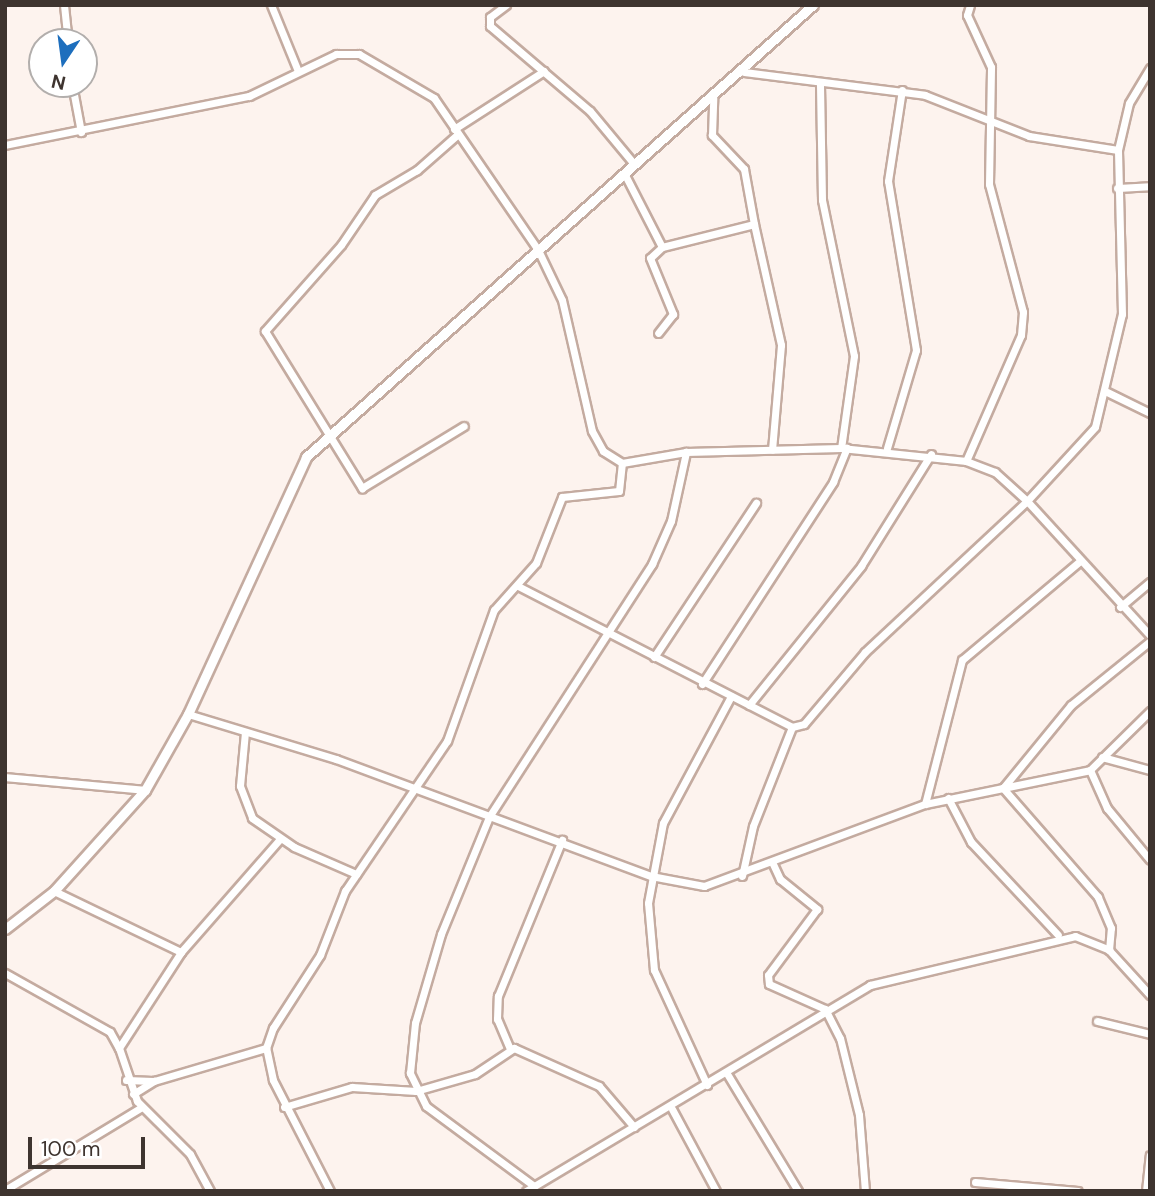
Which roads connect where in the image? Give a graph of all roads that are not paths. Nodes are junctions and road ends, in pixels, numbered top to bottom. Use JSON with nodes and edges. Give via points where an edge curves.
{"nodes":[{"id":1,"x":64,"y":5,"type":"edge"},
{"id":2,"x":271,"y":5,"type":"edge"},
{"id":3,"x":506,"y":5,"type":"edge"},
{"id":4,"x":813,"y":5,"type":"edge"},
{"id":5,"x":970,"y":5,"type":"edge"},
{"id":6,"x":66,"y":28,"type":"edge"},
{"id":7,"x":1150,"y":68,"type":"edge"},
{"id":8,"x":298,"y":71,"type":"junction"},
{"id":9,"x":544,"y":71,"type":"junction"},
{"id":10,"x":744,"y":72,"type":"junction"},
{"id":11,"x":820,"y":85,"type":"junction"},
{"id":12,"x":902,"y":90,"type":"junction"},
{"id":13,"x":75,"y":98,"type":"edge"},
{"id":14,"x":713,"y":98,"type":"junction"},
{"id":15,"x":990,"y":120,"type":"junction"},
{"id":16,"x":456,"y":131,"type":"junction"},
{"id":17,"x":81,"y":132,"type":"junction"},
{"id":18,"x":5,"y":145,"type":"edge"},
{"id":19,"x":1118,"y":150,"type":"junction"},
{"id":20,"x":634,"y":164,"type":"junction"},
{"id":21,"x":624,"y":173,"type":"junction"},
{"id":22,"x":1150,"y":186,"type":"edge"},
{"id":23,"x":1117,"y":188,"type":"junction"},
{"id":24,"x":754,"y":224,"type":"junction"},
{"id":25,"x":662,"y":247,"type":"junction"},
{"id":26,"x":538,"y":250,"type":"junction"},
{"id":27,"x":658,"y":333,"type":"dead end"},
{"id":28,"x":1107,"y":392,"type":"junction"},
{"id":29,"x":1150,"y":413,"type":"edge"},
{"id":30,"x":464,"y":426,"type":"dead end"},
{"id":31,"x":332,"y":434,"type":"junction"},
{"id":32,"x":844,"y":448,"type":"junction"},
{"id":33,"x":887,"y":448,"type":"junction"},
{"id":34,"x":772,"y":450,"type":"junction"},
{"id":35,"x":686,"y":452,"type":"junction"},
{"id":36,"x":931,"y":454,"type":"junction"},
{"id":37,"x":966,"y":461,"type":"junction"},
{"id":38,"x":622,"y":463,"type":"junction"},
{"id":39,"x":1027,"y":501,"type":"junction"},
{"id":40,"x":756,"y":503,"type":"dead end"},
{"id":41,"x":1080,"y":561,"type":"junction"},
{"id":42,"x":1150,"y":582,"type":"edge"},
{"id":43,"x":518,"y":586,"type":"junction"},
{"id":44,"x":1120,"y":607,"type":"junction"},
{"id":45,"x":608,"y":636,"type":"junction"},
{"id":46,"x":1150,"y":638,"type":"edge"},
{"id":47,"x":654,"y":657,"type":"junction"},
{"id":48,"x":702,"y":684,"type":"junction"},
{"id":49,"x":731,"y":696,"type":"junction"},
{"id":50,"x":749,"y":705,"type":"junction"},
{"id":51,"x":1150,"y":711,"type":"edge"},
{"id":52,"x":188,"y":714,"type":"junction"},
{"id":53,"x":792,"y":727,"type":"junction"},
{"id":54,"x":245,"y":732,"type":"junction"},
{"id":55,"x":1102,"y":757,"type":"junction"},
{"id":56,"x":1090,"y":770,"type":"junction"},
{"id":57,"x":1150,"y":771,"type":"edge"},
{"id":58,"x":5,"y":777,"type":"edge"},
{"id":59,"x":1003,"y":788,"type":"junction"},
{"id":60,"x":145,"y":790,"type":"junction"},
{"id":61,"x":413,"y":791,"type":"junction"},
{"id":62,"x":948,"y":798,"type":"junction"},
{"id":63,"x":925,"y":804,"type":"junction"},
{"id":64,"x":489,"y":817,"type":"junction"},
{"id":65,"x":280,"y":839,"type":"junction"},
{"id":66,"x":562,"y":840,"type":"junction"},
{"id":67,"x":1150,"y":860,"type":"edge"},
{"id":68,"x":772,"y":864,"type":"junction"},
{"id":69,"x":356,"y":874,"type":"junction"},
{"id":70,"x":651,"y":876,"type":"junction"},
{"id":71,"x":742,"y":876,"type":"junction"},
{"id":72,"x":54,"y":891,"type":"junction"},
{"id":73,"x":5,"y":929,"type":"edge"},
{"id":74,"x":1058,"y":935,"type":"junction"},
{"id":75,"x":1109,"y":950,"type":"junction"},
{"id":76,"x":181,"y":952,"type":"junction"},
{"id":77,"x":5,"y":973,"type":"edge"},
{"id":78,"x":1150,"y":995,"type":"edge"},
{"id":79,"x":825,"y":1009,"type":"junction"},
{"id":80,"x":1097,"y":1021,"type":"dead end"},
{"id":81,"x":1150,"y":1034,"type":"edge"},
{"id":82,"x":119,"y":1048,"type":"junction"},
{"id":83,"x":266,"y":1048,"type":"junction"},
{"id":84,"x":510,"y":1049,"type":"junction"},
{"id":85,"x":726,"y":1072,"type":"junction"},
{"id":86,"x":126,"y":1080,"type":"junction"},
{"id":87,"x":154,"y":1081,"type":"junction"},
{"id":88,"x":707,"y":1085,"type":"junction"},
{"id":89,"x":416,"y":1091,"type":"junction"},
{"id":90,"x":133,"y":1094,"type":"junction"},
{"id":91,"x":142,"y":1107,"type":"junction"},
{"id":92,"x":284,"y":1107,"type":"junction"},
{"id":93,"x":672,"y":1109,"type":"junction"},
{"id":94,"x":634,"y":1127,"type":"junction"},
{"id":95,"x":1150,"y":1155,"type":"edge"},
{"id":96,"x":1149,"y":1167,"type":"edge"},
{"id":97,"x":975,"y":1182,"type":"dead end"},
{"id":98,"x":1052,"y":1188,"type":"edge"},
{"id":99,"x":530,"y":1189,"type":"edge"},
{"id":100,"x":5,"y":1190,"type":"edge"},
{"id":101,"x":210,"y":1191,"type":"edge"},
{"id":102,"x":330,"y":1191,"type":"edge"},
{"id":103,"x":716,"y":1191,"type":"edge"},
{"id":104,"x":798,"y":1191,"type":"edge"},
{"id":105,"x":865,"y":1191,"type":"edge"},
{"id":106,"x":1078,"y":1191,"type":"edge"},
{"id":107,"x":1146,"y":1191,"type":"edge"}],
"edges":[{"from":1,"to":6,"type":"street"},
{"from":2,"to":8,"type":"street"},
{"from":3,"to":9,"type":"street","via":[[488,23]]},
{"from":4,"to":10,"type":"street"},
{"from":5,"to":15,"type":"street","via":[[967,15],[991,67]]},
{"from":7,"to":19,"type":"street","via":[[1129,103]]},
{"from":8,"to":16,"type":"street","via":[[336,54],[359,54],[423,88]]},
{"from":8,"to":17,"type":"street","via":[[248,96]]},
{"from":9,"to":16,"type":"street"},
{"from":9,"to":20,"type":"street","via":[[596,118]]},
{"from":10,"to":11,"type":"street"},
{"from":10,"to":14,"type":"street"},
{"from":11,"to":12,"type":"street"},
{"from":11,"to":32,"type":"street","via":[[822,200],[854,356]]},
{"from":12,"to":15,"type":"street"},
{"from":12,"to":33,"type":"street","via":[[888,181],[916,350]]},
{"from":13,"to":17,"type":"street"},
{"from":14,"to":20,"type":"street"},
{"from":14,"to":24,"type":"street","via":[[712,135],[744,169]]},
{"from":15,"to":19,"type":"street","via":[[1059,144]]},
{"from":15,"to":37,"type":"street","via":[[989,184],[1018,282],[1023,324]]},
{"from":16,"to":26,"type":"street"},
{"from":16,"to":31,"type":"street","via":[[417,170],[375,195],[312,280],[268,321],[268,341]]},
{"from":17,"to":18,"type":"street"},
{"from":19,"to":23,"type":"street"},
{"from":20,"to":21,"type":"street"},
{"from":21,"to":25,"type":"street"},
{"from":21,"to":26,"type":"street"},
{"from":22,"to":23,"type":"street"},
{"from":23,"to":28,"type":"street","via":[[1122,314]]},
{"from":24,"to":25,"type":"street"},
{"from":24,"to":34,"type":"street","via":[[781,345]]},
{"from":25,"to":27,"type":"street","via":[[650,258],[673,314]]},
{"from":26,"to":31,"type":"street"},
{"from":26,"to":38,"type":"street","via":[[562,299],[596,441]]},
{"from":28,"to":29,"type":"street"},
{"from":28,"to":39,"type":"street","via":[[1091,433]]},
{"from":30,"to":31,"type":"street","via":[[362,488]]},
{"from":31,"to":52,"type":"street","via":[[297,470]]},
{"from":32,"to":33,"type":"street"},
{"from":32,"to":34,"type":"street"},
{"from":32,"to":48,"type":"street","via":[[833,482]]},
{"from":33,"to":36,"type":"street"},
{"from":34,"to":35,"type":"street"},
{"from":35,"to":38,"type":"street"},
{"from":35,"to":45,"type":"street","via":[[661,547]]},
{"from":36,"to":37,"type":"street"},
{"from":36,"to":50,"type":"street","via":[[862,566]]},
{"from":37,"to":39,"type":"street","via":[[995,472]]},
{"from":38,"to":43,"type":"street","via":[[619,491],[562,497],[545,547]]},
{"from":39,"to":41,"type":"street"},
{"from":39,"to":53,"type":"street","via":[[865,652],[804,724]]},
{"from":40,"to":47,"type":"street"},
{"from":41,"to":44,"type":"street"},
{"from":41,"to":63,"type":"street","via":[[962,660]]},
{"from":42,"to":44,"type":"street"},
{"from":43,"to":45,"type":"street"},
{"from":43,"to":61,"type":"street","via":[[494,610],[447,741]]},
{"from":44,"to":46,"type":"street"},
{"from":45,"to":47,"type":"street"},
{"from":45,"to":64,"type":"street","via":[[544,724]]},
{"from":46,"to":59,"type":"street","via":[[1071,705]]},
{"from":47,"to":48,"type":"street"},
{"from":48,"to":49,"type":"street"},
{"from":49,"to":50,"type":"street"},
{"from":49,"to":70,"type":"street","via":[[677,792]]},
{"from":50,"to":53,"type":"street"},
{"from":51,"to":55,"type":"street"},
{"from":52,"to":54,"type":"street"},
{"from":52,"to":60,"type":"street"},
{"from":53,"to":71,"type":"street","via":[[753,826]]},
{"from":54,"to":61,"type":"street"},
{"from":54,"to":65,"type":"street","via":[[240,786],[246,808]]},
{"from":55,"to":56,"type":"street"},
{"from":55,"to":57,"type":"street"},
{"from":56,"to":59,"type":"street"},
{"from":56,"to":67,"type":"street","via":[[1107,808]]},
{"from":58,"to":60,"type":"street"},
{"from":59,"to":62,"type":"street"},
{"from":59,"to":75,"type":"street","via":[[1098,897],[1111,928]]},
{"from":60,"to":72,"type":"street"},
{"from":61,"to":64,"type":"street"},
{"from":61,"to":69,"type":"street"},
{"from":62,"to":63,"type":"street"},
{"from":62,"to":74,"type":"street","via":[[971,842]]},
{"from":63,"to":68,"type":"street"},
{"from":64,"to":66,"type":"street"},
{"from":64,"to":89,"type":"street","via":[[441,934],[415,1023],[410,1050]]},
{"from":65,"to":69,"type":"street"},
{"from":65,"to":76,"type":"street"},
{"from":66,"to":70,"type":"street"},
{"from":66,"to":84,"type":"street","via":[[500,986],[497,1019]]},
{"from":68,"to":71,"type":"street"},
{"from":68,"to":79,"type":"street","via":[[780,880],[817,909],[768,975],[769,984]]},
{"from":69,"to":83,"type":"street","via":[[320,955]]},
{"from":70,"to":71,"type":"street","via":[[704,886]]},
{"from":70,"to":88,"type":"street","via":[[654,970]]},
{"from":72,"to":73,"type":"street"},
{"from":72,"to":76,"type":"street"},
{"from":74,"to":75,"type":"street","via":[[1089,939]]},
{"from":74,"to":79,"type":"street","via":[[870,985]]},
{"from":75,"to":78,"type":"street"},
{"from":76,"to":82,"type":"street"},
{"from":77,"to":82,"type":"street","via":[[110,1032]]},
{"from":79,"to":85,"type":"street"},
{"from":79,"to":105,"type":"street","via":[[854,1089]]},
{"from":80,"to":81,"type":"street"},
{"from":82,"to":86,"type":"street"},
{"from":83,"to":87,"type":"street"},
{"from":83,"to":92,"type":"street"},
{"from":84,"to":89,"type":"street","via":[[475,1074]]},
{"from":84,"to":94,"type":"street","via":[[564,1065],[599,1086]]},
{"from":85,"to":88,"type":"street"},
{"from":85,"to":104,"type":"street"},
{"from":86,"to":87,"type":"street"},
{"from":86,"to":90,"type":"street"},
{"from":87,"to":90,"type":"street"},
{"from":88,"to":93,"type":"street"},
{"from":89,"to":92,"type":"street","via":[[352,1087]]},
{"from":89,"to":99,"type":"street","via":[[426,1106]]},
{"from":90,"to":91,"type":"street"},
{"from":91,"to":100,"type":"street"},
{"from":91,"to":101,"type":"street","via":[[191,1154]]},
{"from":92,"to":102,"type":"street"},
{"from":93,"to":94,"type":"street"},
{"from":93,"to":103,"type":"street"},
{"from":94,"to":99,"type":"street"},
{"from":95,"to":96,"type":"street"},
{"from":96,"to":107,"type":"street"},
{"from":97,"to":98,"type":"street"},
{"from":98,"to":106,"type":"street"}]}
